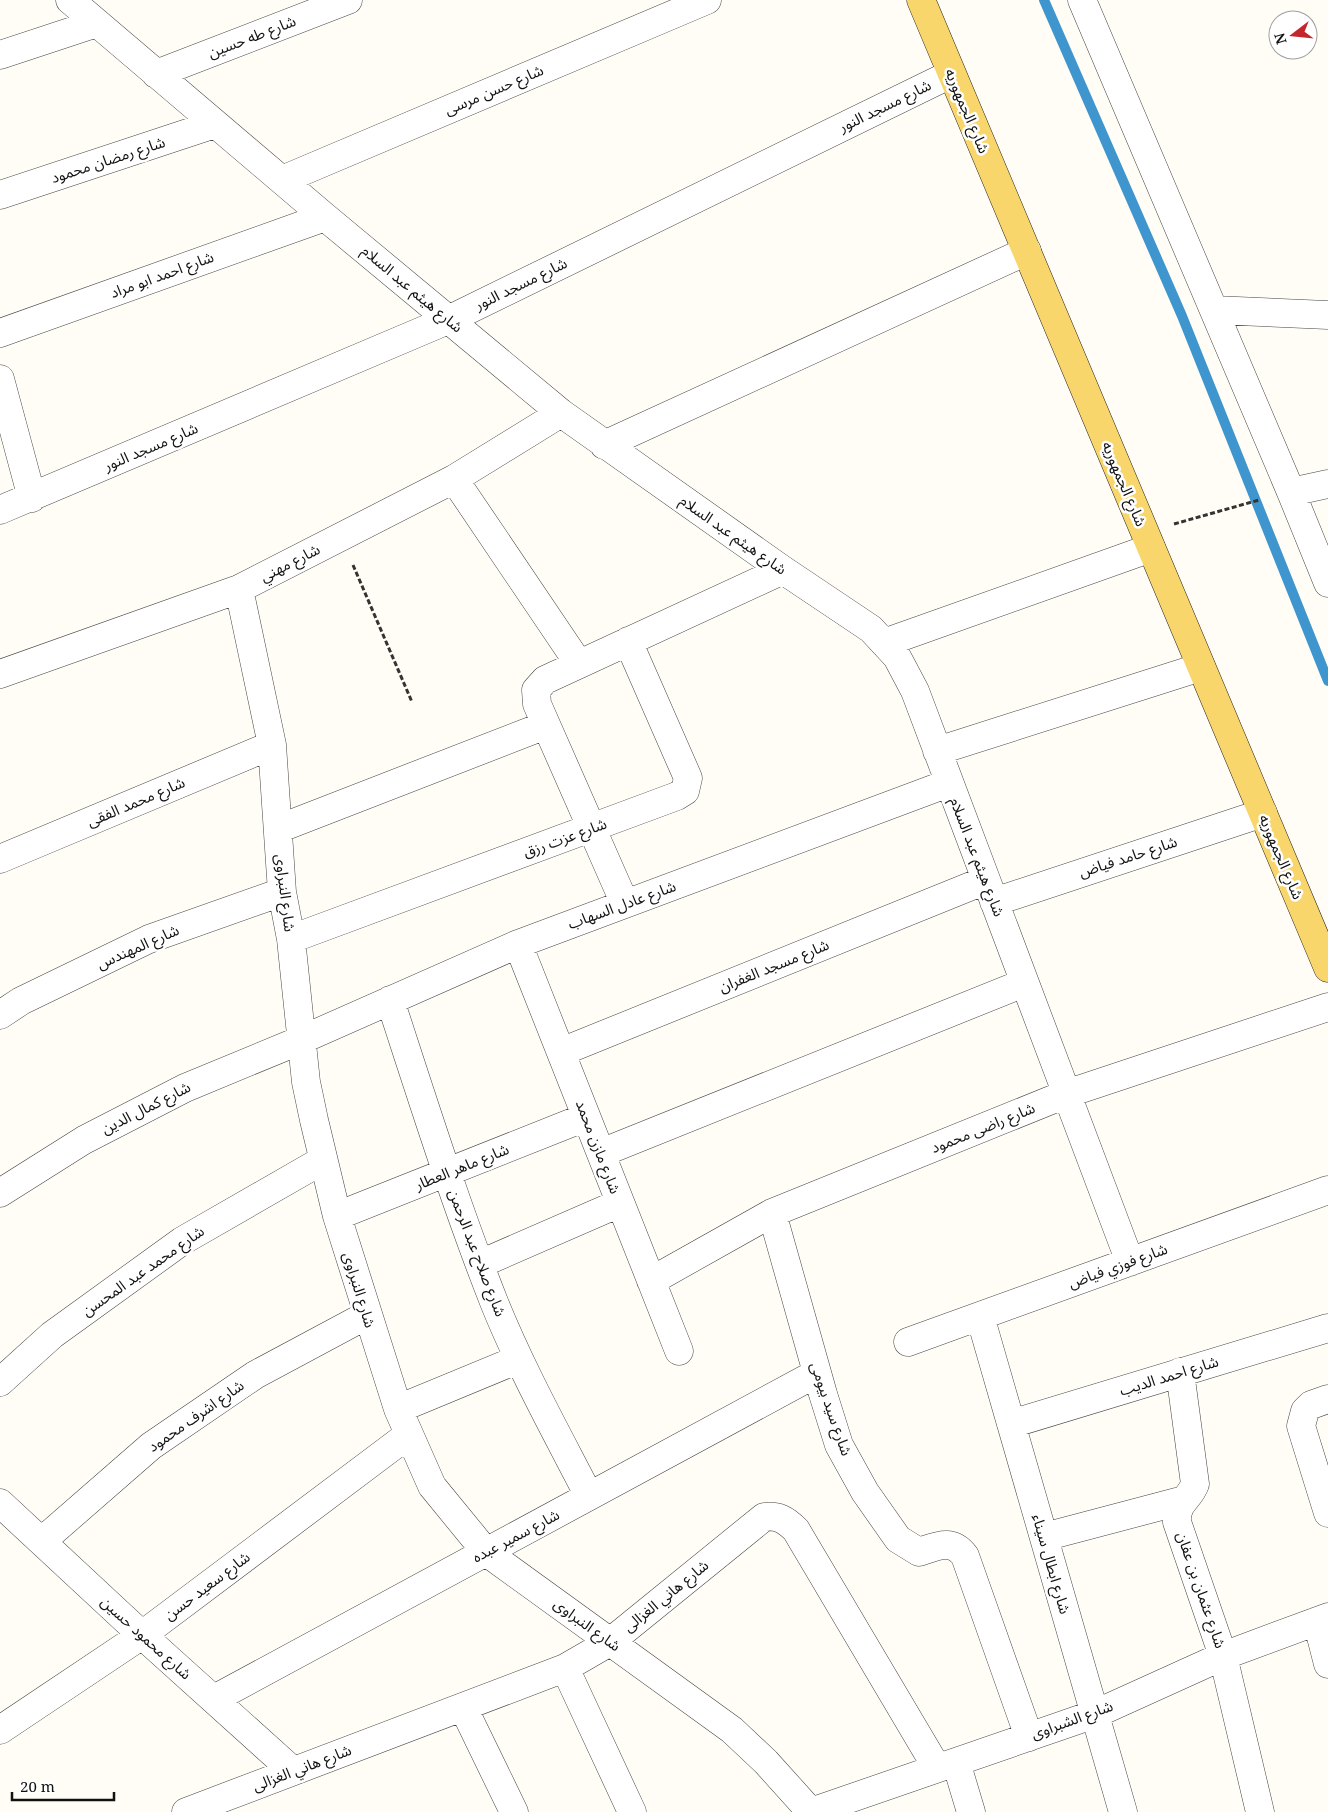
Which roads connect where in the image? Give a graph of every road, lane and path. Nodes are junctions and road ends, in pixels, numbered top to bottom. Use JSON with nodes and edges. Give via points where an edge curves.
{"nodes":[{"id":1,"x":70,"y":0,"type":"edge"},
{"id":2,"x":348,"y":0,"type":"edge"},
{"id":3,"x":706,"y":0,"type":"edge"},
{"id":4,"x":921,"y":0,"type":"edge"},
{"id":5,"x":1082,"y":0,"type":"edge"},
{"id":6,"x":96,"y":23,"type":"junction"},
{"id":7,"x":0,"y":54,"type":"edge"},
{"id":8,"x":156,"y":74,"type":"junction"},
{"id":9,"x":952,"y":74,"type":"junction"},
{"id":10,"x":215,"y":124,"type":"junction"},
{"id":11,"x":282,"y":180,"type":"junction"},
{"id":12,"x":0,"y":195,"type":"edge"},
{"id":13,"x":324,"y":216,"type":"junction"},
{"id":14,"x":1027,"y":251,"type":"junction"},
{"id":15,"x":1214,"y":310,"type":"junction"},
{"id":16,"x":1328,"y":315,"type":"edge"},
{"id":17,"x":448,"y":320,"type":"junction"},
{"id":18,"x":0,"y":333,"type":"edge"},
{"id":19,"x":0,"y":379,"type":"edge"},
{"id":20,"x":561,"y":413,"type":"junction"},
{"id":21,"x":604,"y":445,"type":"junction"},
{"id":22,"x":454,"y":478,"type":"junction"},
{"id":23,"x":1328,"y":484,"type":"edge"},
{"id":24,"x":1291,"y":492,"type":"junction"},
{"id":25,"x":32,"y":498,"type":"junction"},
{"id":26,"x":1260,"y":500,"type":"dead end"},
{"id":27,"x":0,"y":510,"type":"edge"},
{"id":28,"x":1176,"y":523,"type":"dead end"},
{"id":29,"x":341,"y":537,"type":"junction"},
{"id":30,"x":1151,"y":548,"type":"junction"},
{"id":31,"x":783,"y":570,"type":"junction"},
{"id":32,"x":1328,"y":583,"type":"edge"},
{"id":33,"x":239,"y":589,"type":"junction"},
{"id":34,"x":628,"y":641,"type":"junction"},
{"id":35,"x":884,"y":643,"type":"junction"},
{"id":36,"x":579,"y":664,"type":"junction"},
{"id":37,"x":1201,"y":667,"type":"junction"},
{"id":38,"x":0,"y":674,"type":"edge"},
{"id":39,"x":412,"y":702,"type":"dead end"},
{"id":40,"x":546,"y":725,"type":"junction"},
{"id":41,"x":272,"y":745,"type":"junction"},
{"id":42,"x":937,"y":751,"type":"junction"},
{"id":43,"x":949,"y":783,"type":"junction"},
{"id":44,"x":1263,"y":813,"type":"junction"},
{"id":45,"x":592,"y":828,"type":"junction"},
{"id":46,"x":278,"y":829,"type":"junction"},
{"id":47,"x":0,"y":859,"type":"edge"},
{"id":48,"x":990,"y":891,"type":"junction"},
{"id":49,"x":282,"y":892,"type":"junction"},
{"id":50,"x":624,"y":904,"type":"junction"},
{"id":51,"x":291,"y":940,"type":"junction"},
{"id":52,"x":518,"y":944,"type":"junction"},
{"id":53,"x":1328,"y":968,"type":"edge"},
{"id":54,"x":1024,"y":983,"type":"junction"},
{"id":55,"x":390,"y":1000,"type":"junction"},
{"id":56,"x":1328,"y":1008,"type":"edge"},
{"id":57,"x":0,"y":1015,"type":"edge"},
{"id":58,"x":301,"y":1040,"type":"junction"},
{"id":59,"x":561,"y":1052,"type":"junction"},
{"id":60,"x":1066,"y":1094,"type":"junction"},
{"id":61,"x":586,"y":1117,"type":"junction"},
{"id":62,"x":601,"y":1153,"type":"junction"},
{"id":63,"x":323,"y":1160,"type":"junction"},
{"id":64,"x":446,"y":1173,"type":"junction"},
{"id":65,"x":1328,"y":1190,"type":"edge"},
{"id":66,"x":0,"y":1193,"type":"edge"},
{"id":67,"x":620,"y":1203,"type":"junction"},
{"id":68,"x":772,"y":1213,"type":"junction"},
{"id":69,"x":337,"y":1216,"type":"junction"},
{"id":70,"x":1130,"y":1262,"type":"junction"},
{"id":71,"x":480,"y":1264,"type":"junction"},
{"id":72,"x":651,"y":1281,"type":"junction"},
{"id":73,"x":367,"y":1315,"type":"junction"},
{"id":74,"x":980,"y":1316,"type":"junction"},
{"id":75,"x":1328,"y":1328,"type":"edge"},
{"id":76,"x":908,"y":1342,"type":"dead end"},
{"id":77,"x":679,"y":1351,"type":"dead end"},
{"id":78,"x":519,"y":1359,"type":"junction"},
{"id":79,"x":1180,"y":1372,"type":"junction"},
{"id":80,"x":817,"y":1373,"type":"junction"},
{"id":81,"x":0,"y":1382,"type":"edge"},
{"id":82,"x":1328,"y":1399,"type":"edge"},
{"id":83,"x":398,"y":1409,"type":"junction"},
{"id":84,"x":1011,"y":1424,"type":"junction"},
{"id":85,"x":408,"y":1435,"type":"junction"},
{"id":86,"x":589,"y":1496,"type":"junction"},
{"id":87,"x":1184,"y":1500,"type":"junction"},
{"id":88,"x":0,"y":1503,"type":"edge"},
{"id":89,"x":1328,"y":1513,"type":"edge"},
{"id":90,"x":1044,"y":1537,"type":"junction"},
{"id":91,"x":42,"y":1541,"type":"junction"},
{"id":92,"x":486,"y":1552,"type":"junction"},
{"id":93,"x":1323,"y":1619,"type":"edge"},
{"id":94,"x":142,"y":1635,"type":"junction"},
{"id":95,"x":610,"y":1642,"type":"junction"},
{"id":96,"x":1223,"y":1656,"type":"junction"},
{"id":97,"x":1328,"y":1664,"type":"edge"},
{"id":98,"x":565,"y":1668,"type":"junction"},
{"id":99,"x":214,"y":1699,"type":"junction"},
{"id":100,"x":463,"y":1706,"type":"junction"},
{"id":101,"x":1095,"y":1714,"type":"junction"},
{"id":102,"x":0,"y":1730,"type":"edge"},
{"id":103,"x":1029,"y":1737,"type":"junction"},
{"id":104,"x":946,"y":1765,"type":"junction"},
{"id":105,"x":293,"y":1771,"type":"junction"},
{"id":106,"x":199,"y":1810,"type":"edge"},
{"id":107,"x":514,"y":1812,"type":"edge"},
{"id":108,"x":632,"y":1812,"type":"edge"},
{"id":109,"x":811,"y":1812,"type":"edge"},
{"id":110,"x":971,"y":1812,"type":"edge"},
{"id":111,"x":1124,"y":1812,"type":"edge"},
{"id":112,"x":1260,"y":1812,"type":"edge"}],
"edges":[{"from":1,"to":6,"type":"street","name":"شارع هيثم عبد السلام"},
{"from":2,"to":8,"type":"street","name":"شارع طه حسين"},
{"from":3,"to":11,"type":"street","name":"شارع حسن مرسى"},
{"from":4,"to":9,"type":"main road","name":"شارع الجمهوريه"},
{"from":5,"to":15,"type":"street"},
{"from":6,"to":7,"type":"street"},
{"from":6,"to":8,"type":"street","name":"شارع هيثم عبد السلام"},
{"from":8,"to":10,"type":"street","name":"شارع هيثم عبد السلام"},
{"from":9,"to":14,"type":"main road","name":"شارع الجمهوريه"},
{"from":9,"to":17,"type":"street","name":"شارع مسجد النور"},
{"from":10,"to":11,"type":"street","name":"شارع هيثم عبد السلام"},
{"from":10,"to":12,"type":"street","name":"شارع رمضان محمود"},
{"from":11,"to":13,"type":"street","name":"شارع هيثم عبد السلام"},
{"from":13,"to":17,"type":"street","name":"شارع هيثم عبد السلام"},
{"from":13,"to":18,"type":"street","name":"شارع احمد ابو مراد"},
{"from":14,"to":21,"type":"street"},
{"from":14,"to":30,"type":"main road","name":"شارع الجمهوريه"},
{"from":15,"to":16,"type":"street"},
{"from":15,"to":24,"type":"street"},
{"from":17,"to":20,"type":"street","name":"شارع هيثم عبد السلام"},
{"from":17,"to":25,"type":"street","name":"شارع مسجد النور"},
{"from":19,"to":25,"type":"street"},
{"from":20,"to":21,"type":"street","name":"شارع هيثم عبد السلام"},
{"from":20,"to":22,"type":"street","name":"شارع مهني"},
{"from":21,"to":31,"type":"street","name":"شارع هيثم عبد السلام"},
{"from":22,"to":29,"type":"street","name":"شارع مهني"},
{"from":22,"to":36,"type":"street"},
{"from":23,"to":24,"type":"street"},
{"from":24,"to":32,"type":"street"},
{"from":25,"to":27,"type":"street","name":"شارع مسجد النور"},
{"from":26,"to":28,"type":"path"},
{"from":29,"to":33,"type":"street","name":"شارع مهني"},
{"from":29,"to":39,"type":"path"},
{"from":30,"to":35,"type":"street"},
{"from":30,"to":37,"type":"main road","name":"شارع الجمهوريه"},
{"from":31,"to":34,"type":"street"},
{"from":31,"to":35,"type":"street","name":"شارع هيثم عبد السلام","via":[[871,629]]},
{"from":33,"to":38,"type":"street","name":"شارع مهني"},
{"from":33,"to":41,"type":"street","name":"شارع النبراوى"},
{"from":34,"to":36,"type":"street"},
{"from":34,"to":45,"type":"street","name":"شارع عزت رزق","via":[[688,782],[681,794]]},
{"from":35,"to":42,"type":"street","name":"شارع هيثم عبد السلام","via":[[897,657],[915,691]]},
{"from":36,"to":40,"type":"street","via":[[545,680],[536,690],[537,704]]},
{"from":37,"to":42,"type":"street"},
{"from":37,"to":44,"type":"main road","name":"شارع الجمهوريه"},
{"from":40,"to":45,"type":"street"},
{"from":40,"to":46,"type":"street"},
{"from":41,"to":46,"type":"street","name":"شارع النبراوى"},
{"from":41,"to":47,"type":"street","name":"شارع محمد الفقى"},
{"from":42,"to":43,"type":"street","name":"شارع هيثم عبد السلام"},
{"from":43,"to":48,"type":"street","name":"شارع هيثم عبد السلام"},
{"from":43,"to":50,"type":"street","name":"شارع عادل السهاب"},
{"from":44,"to":48,"type":"street","name":"شارع حامد فياض"},
{"from":44,"to":53,"type":"main road","name":"شارع الجمهوريه"},
{"from":45,"to":50,"type":"street"},
{"from":45,"to":51,"type":"street","name":"شارع عزت رزق"},
{"from":46,"to":49,"type":"street","name":"شارع النبراوى"},
{"from":48,"to":54,"type":"street","name":"شارع هيثم عبد السلام"},
{"from":48,"to":59,"type":"street","name":"شارع مسجد الغفران"},
{"from":49,"to":51,"type":"street","name":"شارع النبراوى"},
{"from":49,"to":57,"type":"street","name":"شارع المهندس","via":[[149,939],[21,1001]]},
{"from":50,"to":52,"type":"street","name":"شارع عادل السهاب"},
{"from":51,"to":58,"type":"street","name":"شارع النبراوى"},
{"from":52,"to":55,"type":"street","name":"شارع عادل السهاب"},
{"from":52,"to":59,"type":"street","name":"شارع مازن محمد"},
{"from":54,"to":60,"type":"street","name":"شارع هيثم عبد السلام"},
{"from":54,"to":62,"type":"street"},
{"from":55,"to":58,"type":"street","name":"شارع عادل السهاب"},
{"from":55,"to":64,"type":"street","name":"شارع صلاح عبد الرحمن"},
{"from":56,"to":60,"type":"street","name":"شارع راضى محمود"},
{"from":58,"to":63,"type":"street","name":"شارع النبراوى","via":[[306,1082]]},
{"from":58,"to":66,"type":"street","name":"شارع كمال الدين","via":[[185,1088],[84,1140]]},
{"from":59,"to":61,"type":"street","name":"شارع مازن محمد"},
{"from":60,"to":68,"type":"street","name":"شارع راضى محمود"},
{"from":60,"to":70,"type":"street","name":"شارع هيثم عبد السلام"},
{"from":61,"to":62,"type":"street","name":"شارع مازن محمد"},
{"from":61,"to":64,"type":"street","name":"شارع ماهر العطار"},
{"from":62,"to":67,"type":"street","name":"شارع مازن محمد"},
{"from":63,"to":69,"type":"street","name":"شارع النبراوى"},
{"from":63,"to":81,"type":"street","name":"شارع محمد عبد المحسن","via":[[182,1241],[52,1335]]},
{"from":64,"to":69,"type":"street","name":"شارع ماهر العطار"},
{"from":64,"to":71,"type":"street","name":"شارع صلاح عبد الرحمن"},
{"from":65,"to":70,"type":"street","name":"شارع فوزي فياض"},
{"from":67,"to":71,"type":"street"},
{"from":67,"to":72,"type":"street","name":"شارع مازن محمد"},
{"from":68,"to":72,"type":"street","name":"شارع راضى محمود"},
{"from":68,"to":80,"type":"street","name":"شارع سيد بيومى"},
{"from":69,"to":73,"type":"street","name":"شارع النبراوى"},
{"from":70,"to":74,"type":"street","name":"شارع فوزي فياض"},
{"from":71,"to":78,"type":"street","name":"شارع صلاح عبد الرحمن"},
{"from":72,"to":77,"type":"street","name":"شارع مازن محمد"},
{"from":73,"to":83,"type":"street","name":"شارع النبراوى"},
{"from":73,"to":91,"type":"street","name":"شارع اشرف محمود","via":[[255,1375],[151,1446]]},
{"from":74,"to":76,"type":"street","name":"شارع فوزي فياض"},
{"from":74,"to":84,"type":"street","name":"شارع ابطال سيناء"},
{"from":75,"to":79,"type":"street","name":"شارع احمد الديب"},
{"from":78,"to":83,"type":"street"},
{"from":78,"to":86,"type":"street","name":"شارع صلاح عبد الرحمن"},
{"from":79,"to":84,"type":"street","name":"شارع احمد الديب"},
{"from":79,"to":87,"type":"street","name":"شارع عثمان بن عفان","via":[[1195,1478],[1193,1490]]},
{"from":80,"to":86,"type":"street","name":"شارع سمير عبده"},
{"from":80,"to":103,"type":"street","name":"شارع سيد بيومى","via":[[839,1445],[865,1492],[898,1539],[919,1552],[950,1545],[965,1556]]},
{"from":82,"to":89,"type":"street","via":[[1305,1410],[1301,1426]]},
{"from":83,"to":85,"type":"street","name":"شارع النبراوى"},
{"from":84,"to":90,"type":"street","name":"شارع ابطال سيناء"},
{"from":85,"to":92,"type":"street","name":"شارع النبراوى","via":[[432,1486]]},
{"from":85,"to":94,"type":"street","name":"شارع سعيد حسن"},
{"from":86,"to":92,"type":"street","name":"شارع سمير عبده"},
{"from":87,"to":90,"type":"street"},
{"from":87,"to":96,"type":"street","name":"شارع عثمان بن عفان","via":[[1176,1514],[1177,1522]]},
{"from":88,"to":91,"type":"street","name":"شارع محمود حسين"},
{"from":90,"to":101,"type":"street","name":"شارع ابطال سيناء"},
{"from":91,"to":94,"type":"street","name":"شارع محمود حسين"},
{"from":92,"to":95,"type":"street","name":"شارع النبراوى"},
{"from":92,"to":99,"type":"street","name":"شارع سمير عبده"},
{"from":93,"to":96,"type":"street","name":"شارع الشبراوى"},
{"from":93,"to":97,"type":"street"},
{"from":94,"to":99,"type":"street","name":"شارع محمود حسين"},
{"from":94,"to":102,"type":"street","name":"شارع سعيد حسن"},
{"from":95,"to":98,"type":"street","name":"شارع هاني الغزالى"},
{"from":95,"to":104,"type":"street","name":"شارع هاني الغزالى","via":[[764,1517],[782,1518],[796,1530]]},
{"from":95,"to":109,"type":"street","name":"شارع النبراوى","via":[[732,1730]]},
{"from":96,"to":101,"type":"street","name":"شارع الشبراوى"},
{"from":96,"to":112,"type":"street","name":"شارع عثمان بن عفان"},
{"from":98,"to":100,"type":"street","name":"شارع هاني الغزالى"},
{"from":98,"to":108,"type":"street"},
{"from":99,"to":105,"type":"street","name":"شارع محمود حسين"},
{"from":100,"to":105,"type":"street","name":"شارع هاني الغزالى"},
{"from":100,"to":107,"type":"street"},
{"from":101,"to":103,"type":"street","name":"شارع الشبراوى"},
{"from":101,"to":111,"type":"street","name":"شارع ابطال سيناء"},
{"from":103,"to":104,"type":"street","name":"شارع الشبراوى"},
{"from":104,"to":109,"type":"street","name":"شارع الشبراوى"},
{"from":104,"to":110,"type":"street","name":"شارع هاني الغزالى"},
{"from":105,"to":106,"type":"street","name":"شارع هاني الغزالى"}]}
